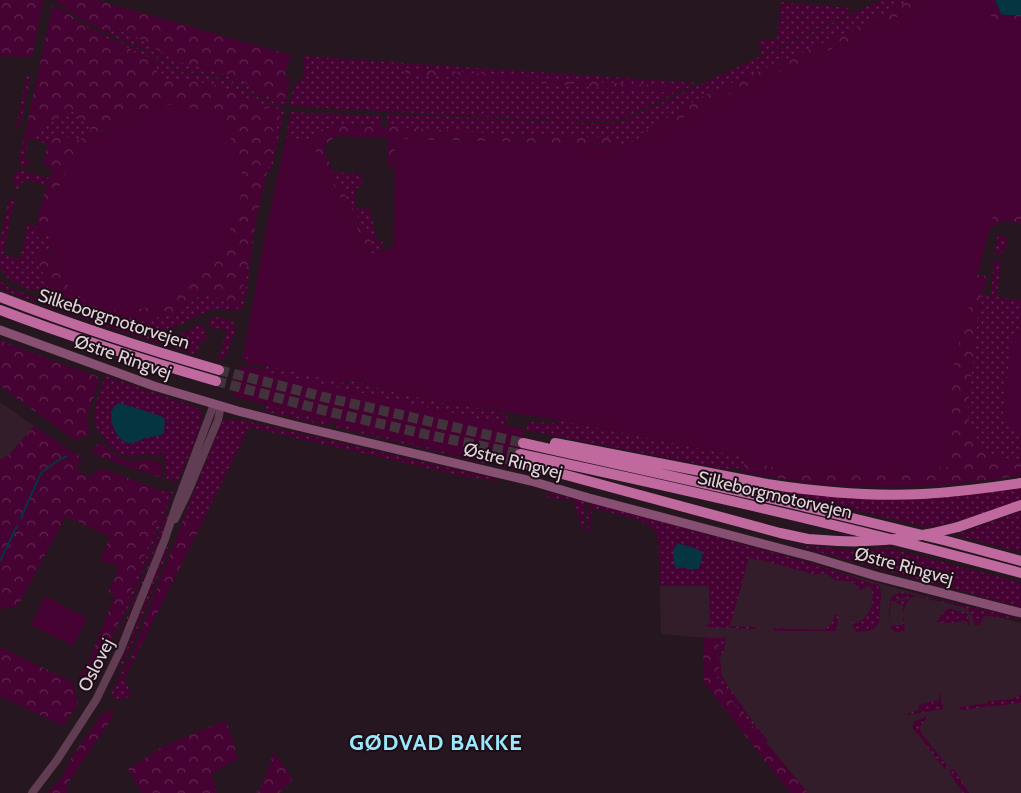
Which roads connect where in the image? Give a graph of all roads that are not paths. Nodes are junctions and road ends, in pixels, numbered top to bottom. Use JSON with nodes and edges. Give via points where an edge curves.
{"nodes":[{"id":1,"x":0,"y":298,"type":"edge"},
{"id":2,"x":0,"y":310,"type":"edge"},
{"id":3,"x":0,"y":330,"type":"edge"},
{"id":4,"x":219,"y":370,"type":"tunnel mouth"},
{"id":5,"x":216,"y":381,"type":"tunnel mouth"},
{"id":6,"x":218,"y":405,"type":"junction"},
{"id":7,"x":1021,"y":483,"type":"edge"},
{"id":8,"x":1021,"y":505,"type":"edge"},
{"id":9,"x":1021,"y":561,"type":"edge"},
{"id":10,"x":1021,"y":573,"type":"edge"},
{"id":11,"x":1021,"y":613,"type":"edge"},
{"id":12,"x":32,"y":793,"type":"edge"}],
"edges":[{"from":1,"to":4,"type":"highway","name":"Silkeborgmotorvejen","via":[[86,329]]},
{"from":2,"to":5,"type":"highway","name":"Silkeborgmotorvejen","via":[[100,346]]},
{"from":3,"to":6,"type":"main road","name":"Østre Ringvej","via":[[154,386]]},
{"from":6,"to":11,"type":"main road","name":"Østre Ringvej","via":[[530,481]]},
{"from":6,"to":12,"type":"street","name":"Oslovej","via":[[218,420],[101,690]]},
{"from":7,"to":9,"type":"highway","name":"Silkeborgmotorvejen","via":[[924,494],[834,493],[523,440]]},
{"from":8,"to":10,"type":"highway","name":"Silkeborgmotorvejen","bridge":true,"via":[[933,534],[895,540],[867,542],[838,542],[765,530],[519,458],[762,508],[919,546]]}]}
